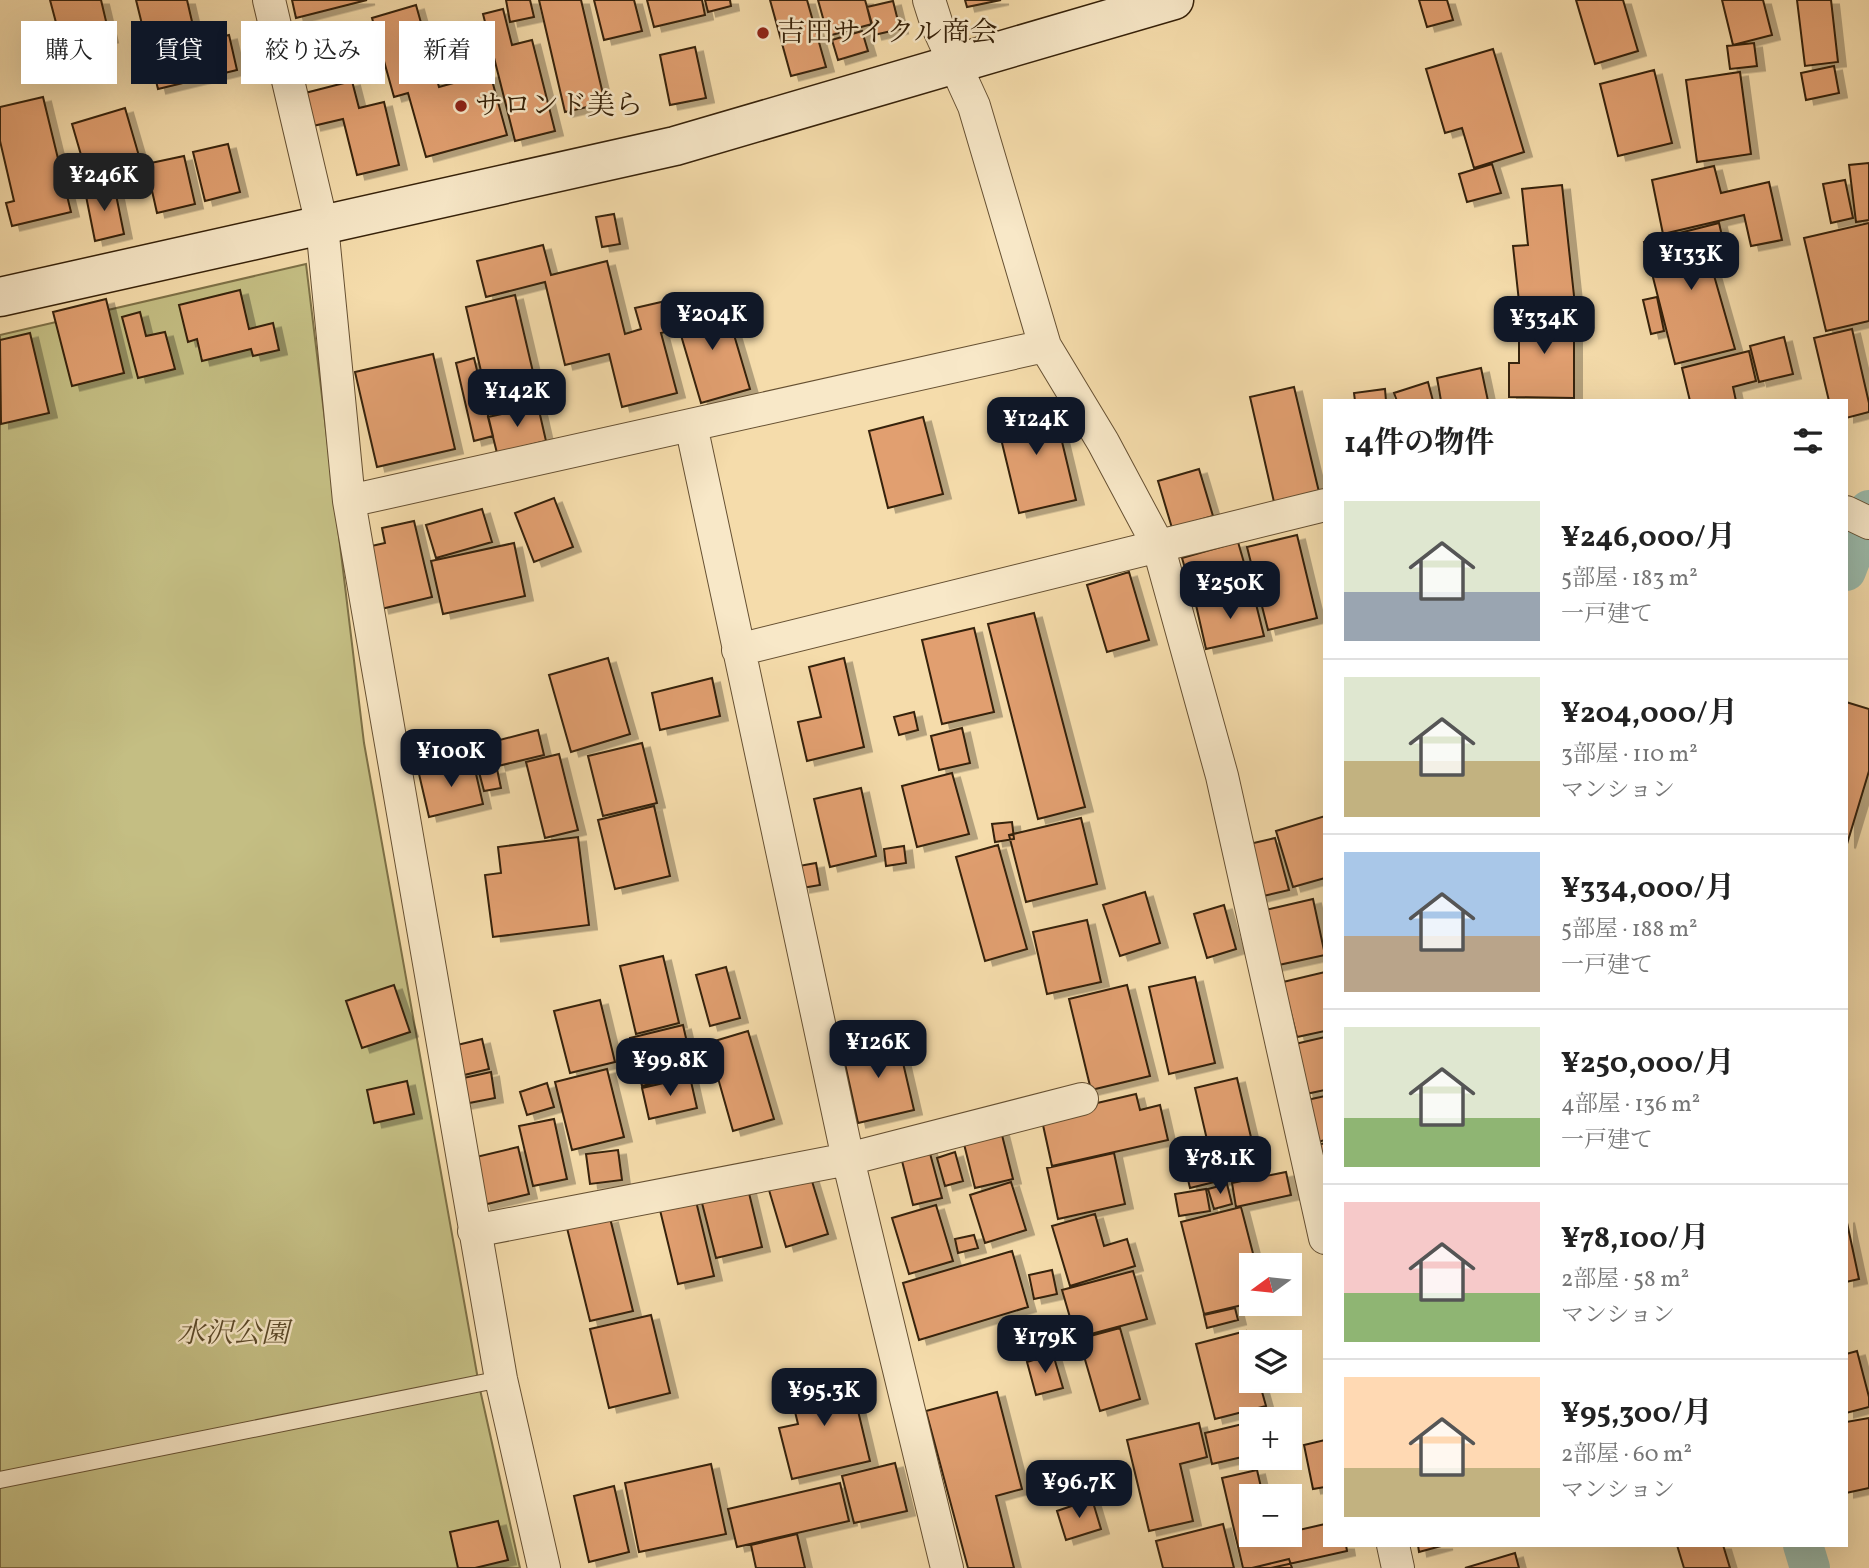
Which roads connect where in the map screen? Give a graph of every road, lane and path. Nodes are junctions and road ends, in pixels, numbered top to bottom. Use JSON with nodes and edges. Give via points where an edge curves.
{"nodes":[{"id":1,"x":269,"y":0,"type":"edge"},
{"id":2,"x":929,"y":0,"type":"edge"},
{"id":3,"x":1174,"y":0,"type":"edge"},
{"id":4,"x":955,"y":65,"type":"junction"},
{"id":5,"x":322,"y":225,"type":"junction"},
{"id":6,"x":0,"y":297,"type":"edge"},
{"id":7,"x":1045,"y":346,"type":"junction"},
{"id":8,"x":691,"y":425,"type":"junction"},
{"id":9,"x":349,"y":501,"type":"junction"},
{"id":10,"x":1323,"y":505,"type":"edge"},
{"id":11,"x":1848,"y":513,"type":"edge"},
{"id":12,"x":1869,"y":523,"type":"edge"},
{"id":13,"x":1158,"y":545,"type":"junction"},
{"id":14,"x":738,"y":650,"type":"junction"},
{"id":15,"x":1082,"y":1099,"type":"dead end"},
{"id":16,"x":848,"y":1159,"type":"junction"},
{"id":17,"x":1323,"y":1229,"type":"edge"},
{"id":18,"x":474,"y":1231,"type":"junction"},
{"id":19,"x":501,"y":1379,"type":"junction"},
{"id":20,"x":0,"y":1480,"type":"edge"},
{"id":21,"x":1393,"y":1547,"type":"edge"},
{"id":22,"x":544,"y":1568,"type":"edge"},
{"id":23,"x":947,"y":1568,"type":"edge"},
{"id":24,"x":1398,"y":1568,"type":"edge"}],
"edges":[{"from":1,"to":5,"type":"street"},
{"from":2,"to":4,"type":"street"},
{"from":3,"to":4,"type":"street"},
{"from":4,"to":5,"type":"street","via":[[675,146]]},
{"from":4,"to":7,"type":"street","via":[[974,106]]},
{"from":5,"to":6,"type":"street"},
{"from":5,"to":9,"type":"street"},
{"from":7,"to":8,"type":"street"},
{"from":7,"to":13,"type":"street"},
{"from":8,"to":9,"type":"street"},
{"from":8,"to":14,"type":"street"},
{"from":9,"to":18,"type":"street"},
{"from":10,"to":13,"type":"street"},
{"from":11,"to":12,"type":"street"},
{"from":13,"to":14,"type":"street"},
{"from":13,"to":17,"type":"street","via":[[1222,776]]},
{"from":14,"to":16,"type":"street"},
{"from":15,"to":16,"type":"street"},
{"from":16,"to":18,"type":"street"},
{"from":16,"to":23,"type":"street"},
{"from":18,"to":19,"type":"street"},
{"from":19,"to":20,"type":"lane"},
{"from":19,"to":22,"type":"street"},
{"from":21,"to":24,"type":"street"}]}
